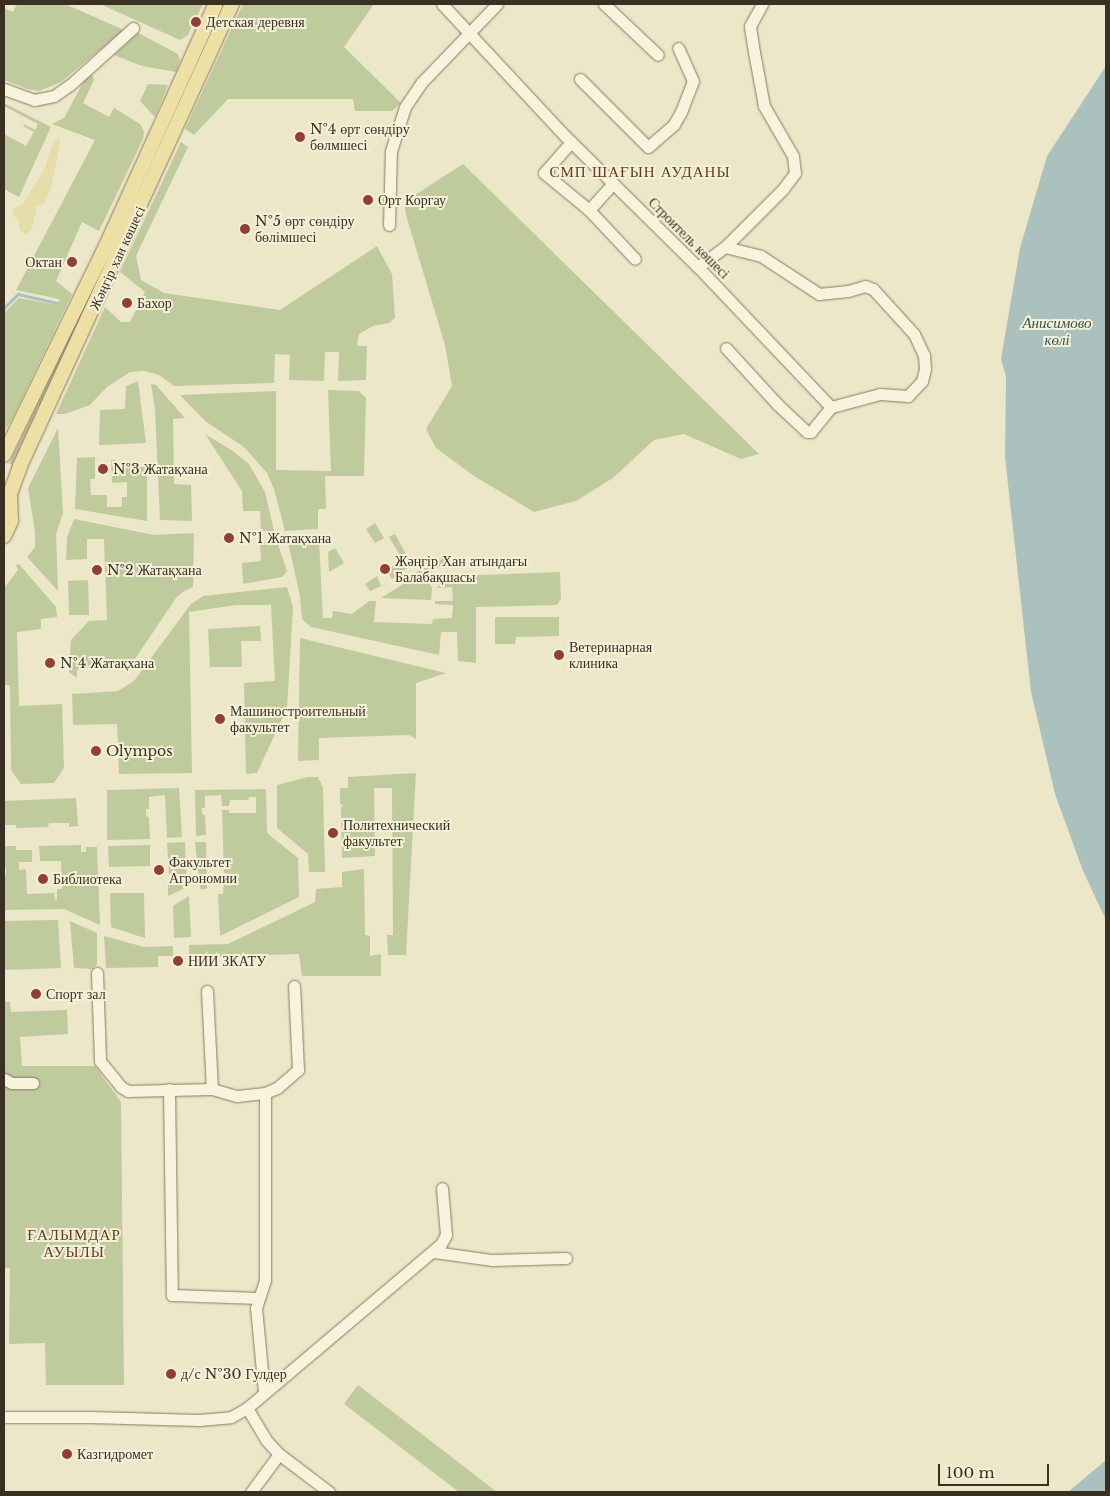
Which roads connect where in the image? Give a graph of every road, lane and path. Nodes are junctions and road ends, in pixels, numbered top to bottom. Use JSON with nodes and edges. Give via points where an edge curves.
{"nodes":[{"id":1,"x":216,"y":4,"type":"edge"},
{"id":2,"x":232,"y":4,"type":"edge"},
{"id":3,"x":442,"y":4,"type":"edge"},
{"id":4,"x":496,"y":4,"type":"edge"},
{"id":5,"x":604,"y":4,"type":"edge"},
{"id":6,"x":762,"y":4,"type":"edge"},
{"id":7,"x":134,"y":28,"type":"dead end"},
{"id":8,"x":468,"y":33,"type":"junction"},
{"id":9,"x":678,"y":48,"type":"dead end"},
{"id":10,"x":658,"y":55,"type":"dead end"},
{"id":11,"x":580,"y":78,"type":"dead end"},
{"id":12,"x":4,"y":90,"type":"edge"},
{"id":13,"x":571,"y":142,"type":"junction"},
{"id":14,"x":613,"y":184,"type":"junction"},
{"id":15,"x":589,"y":210,"type":"junction"},
{"id":16,"x":389,"y":224,"type":"dead end"},
{"id":17,"x":725,"y":247,"type":"junction"},
{"id":18,"x":635,"y":259,"type":"dead end"},
{"id":19,"x":698,"y":267,"type":"junction"},
{"id":20,"x":726,"y":348,"type":"dead end"},
{"id":21,"x":831,"y":407,"type":"junction"},
{"id":22,"x":4,"y":455,"type":"edge"},
{"id":23,"x":4,"y":498,"type":"edge"},
{"id":24,"x":10,"y":513,"type":"junction"},
{"id":25,"x":4,"y":536,"type":"edge"},
{"id":26,"x":97,"y":973,"type":"dead end"},
{"id":27,"x":294,"y":986,"type":"dead end"},
{"id":28,"x":207,"y":991,"type":"dead end"},
{"id":29,"x":4,"y":1079,"type":"edge"},
{"id":30,"x":33,"y":1083,"type":"dead end"},
{"id":31,"x":170,"y":1089,"type":"junction"},
{"id":32,"x":212,"y":1089,"type":"junction"},
{"id":33,"x":265,"y":1093,"type":"junction"},
{"id":34,"x":442,"y":1188,"type":"dead end"},
{"id":35,"x":434,"y":1252,"type":"junction"},
{"id":36,"x":566,"y":1258,"type":"dead end"},
{"id":37,"x":258,"y":1298,"type":"junction"},
{"id":38,"x":264,"y":1392,"type":"junction"},
{"id":39,"x":247,"y":1408,"type":"junction"},
{"id":40,"x":4,"y":1417,"type":"edge"},
{"id":41,"x":279,"y":1454,"type":"junction"},
{"id":42,"x":251,"y":1492,"type":"edge"},
{"id":43,"x":330,"y":1492,"type":"edge"}],
"edges":[{"from":1,"to":22,"type":"main road","name":"Жәңгір хан көшесі","via":[[106,246]]},
{"from":2,"to":24,"type":"main road","name":"Жәңгір хан көшесі","via":[[17,471],[10,494]]},
{"from":3,"to":8,"type":"street","name":"Строитель көшесі"},
{"from":4,"to":8,"type":"street"},
{"from":5,"to":10,"type":"street"},
{"from":6,"to":17,"type":"street","via":[[750,26],[752,45],[764,106],[793,156],[795,173]]},
{"from":7,"to":12,"type":"street","via":[[54,96],[30,100]]},
{"from":8,"to":13,"type":"street","name":"Строитель көшесі"},
{"from":8,"to":16,"type":"street","via":[[422,82],[405,107],[390,151]]},
{"from":9,"to":11,"type":"street","via":[[693,81],[674,124],[648,148]]},
{"from":13,"to":14,"type":"street","name":"Строитель көшесі"},
{"from":13,"to":15,"type":"street","via":[[544,173]]},
{"from":14,"to":15,"type":"street"},
{"from":14,"to":19,"type":"street","name":"Строитель көшесі"},
{"from":15,"to":18,"type":"street"},
{"from":17,"to":19,"type":"street"},
{"from":17,"to":21,"type":"street","via":[[761,256],[819,294],[865,286],[873,289],[914,334],[924,355],[926,369],[914,391],[908,396],[880,394]]},
{"from":19,"to":21,"type":"street","name":"Строитель көшесі"},
{"from":20,"to":21,"type":"street","via":[[806,432],[814,430]]},
{"from":23,"to":24,"type":"main road"},
{"from":24,"to":25,"type":"main road","name":"Жәңгір хан көшесі","via":[[9,528]]},
{"from":26,"to":31,"type":"street","via":[[100,1061],[128,1091]]},
{"from":27,"to":33,"type":"street","via":[[298,1070],[278,1088]]},
{"from":28,"to":32,"type":"street"},
{"from":29,"to":30,"type":"street","via":[[12,1083]]},
{"from":31,"to":32,"type":"street"},
{"from":31,"to":37,"type":"street","via":[[172,1295]]},
{"from":32,"to":33,"type":"street","via":[[237,1096]]},
{"from":33,"to":37,"type":"street","via":[[265,1280]]},
{"from":34,"to":35,"type":"street","via":[[446,1235]]},
{"from":35,"to":36,"type":"street","via":[[492,1260]]},
{"from":35,"to":38,"type":"street"},
{"from":37,"to":38,"type":"street","via":[[256,1308]]},
{"from":38,"to":39,"type":"street"},
{"from":39,"to":40,"type":"street","via":[[231,1417],[200,1420]]},
{"from":39,"to":41,"type":"street","via":[[266,1440]]},
{"from":41,"to":42,"type":"street"},
{"from":41,"to":43,"type":"street"}]}
